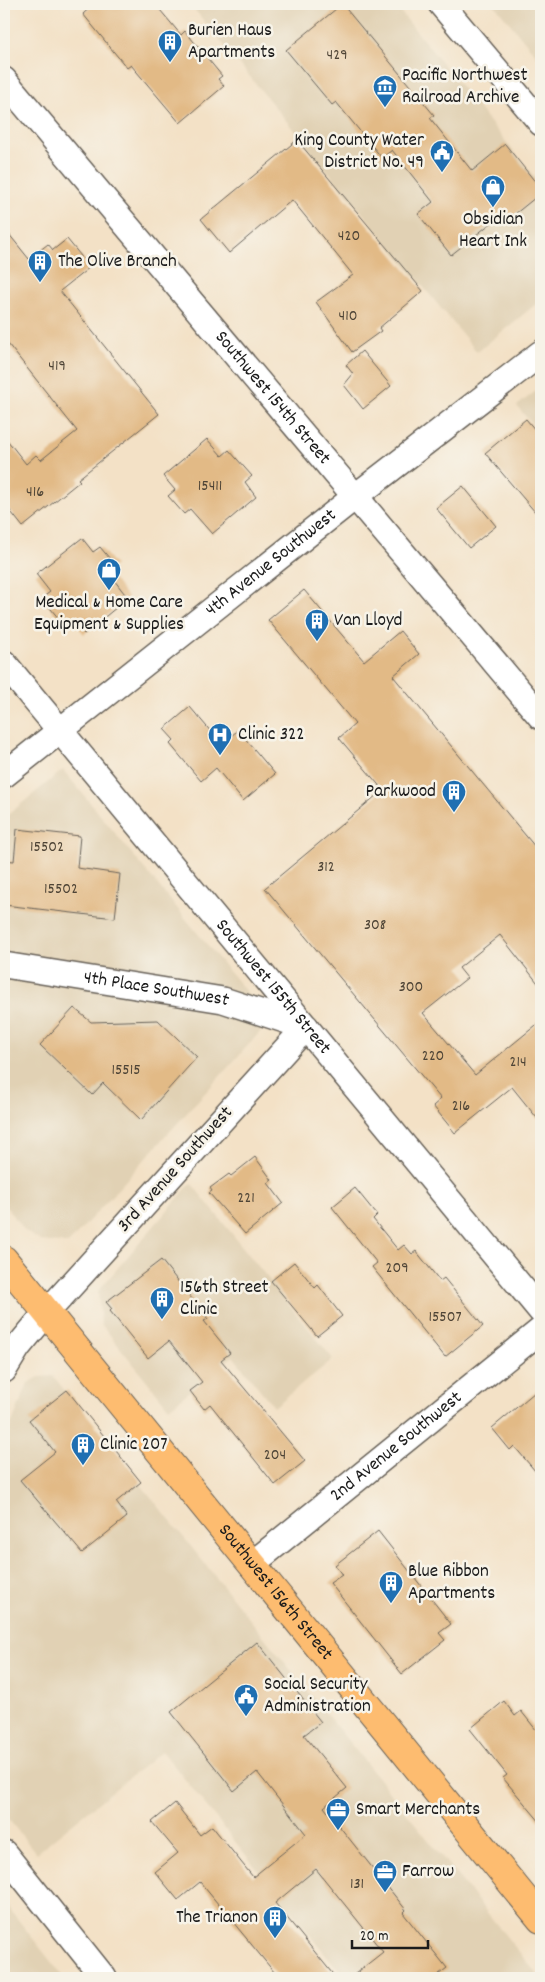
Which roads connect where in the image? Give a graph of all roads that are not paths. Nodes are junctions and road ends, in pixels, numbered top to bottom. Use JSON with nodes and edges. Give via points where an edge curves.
{"nodes":[{"id":1,"x":441,"y":4,"type":"edge"},
{"id":2,"x":4,"y":80,"type":"edge"},
{"id":3,"x":541,"y":123,"type":"edge"},
{"id":4,"x":541,"y":352,"type":"edge"},
{"id":5,"x":356,"y":496,"type":"junction"},
{"id":6,"x":4,"y":663,"type":"edge"},
{"id":7,"x":541,"y":717,"type":"edge"},
{"id":8,"x":60,"y":728,"type":"junction"},
{"id":9,"x":4,"y":775,"type":"edge"},
{"id":10,"x":4,"y":965,"type":"edge"},
{"id":11,"x":306,"y":1027,"type":"junction"},
{"id":12,"x":4,"y":1260,"type":"edge"},
{"id":13,"x":541,"y":1311,"type":"edge"},
{"id":14,"x":47,"y":1312,"type":"junction"},
{"id":15,"x":541,"y":1330,"type":"edge"},
{"id":16,"x":4,"y":1370,"type":"edge"},
{"id":17,"x":252,"y":1564,"type":"junction"},
{"id":18,"x":4,"y":1853,"type":"edge"},
{"id":19,"x":541,"y":1919,"type":"edge"},
{"id":20,"x":104,"y":1978,"type":"edge"}],
"edges":[{"from":1,"to":3,"type":"street"},
{"from":2,"to":5,"type":"street","name":"Southwest 154th Street"},
{"from":4,"to":5,"type":"street","name":"4th Avenue Southwest"},
{"from":5,"to":7,"type":"street","name":"Southwest 154th Street"},
{"from":5,"to":8,"type":"street","name":"4th Avenue Southwest"},
{"from":6,"to":8,"type":"street","name":"Southwest 155th Street"},
{"from":8,"to":9,"type":"street","name":"4th Avenue Southwest"},
{"from":8,"to":11,"type":"street","name":"Southwest 155th Street"},
{"from":10,"to":11,"type":"street","name":"4th Place Southwest","via":[[223,1000]]},
{"from":11,"to":13,"type":"street","name":"Southwest 155th Street"},
{"from":11,"to":14,"type":"street","name":"3rd Avenue Southwest"},
{"from":12,"to":14,"type":"main road","name":"Southwest 156th Street"},
{"from":14,"to":16,"type":"street","name":"3rd Avenue Southwest"},
{"from":14,"to":17,"type":"main road","name":"Southwest 156th Street"},
{"from":15,"to":17,"type":"street","name":"2nd Avenue Southwest"},
{"from":17,"to":19,"type":"main road","name":"Southwest 156th Street"},
{"from":18,"to":20,"type":"street"}]}
